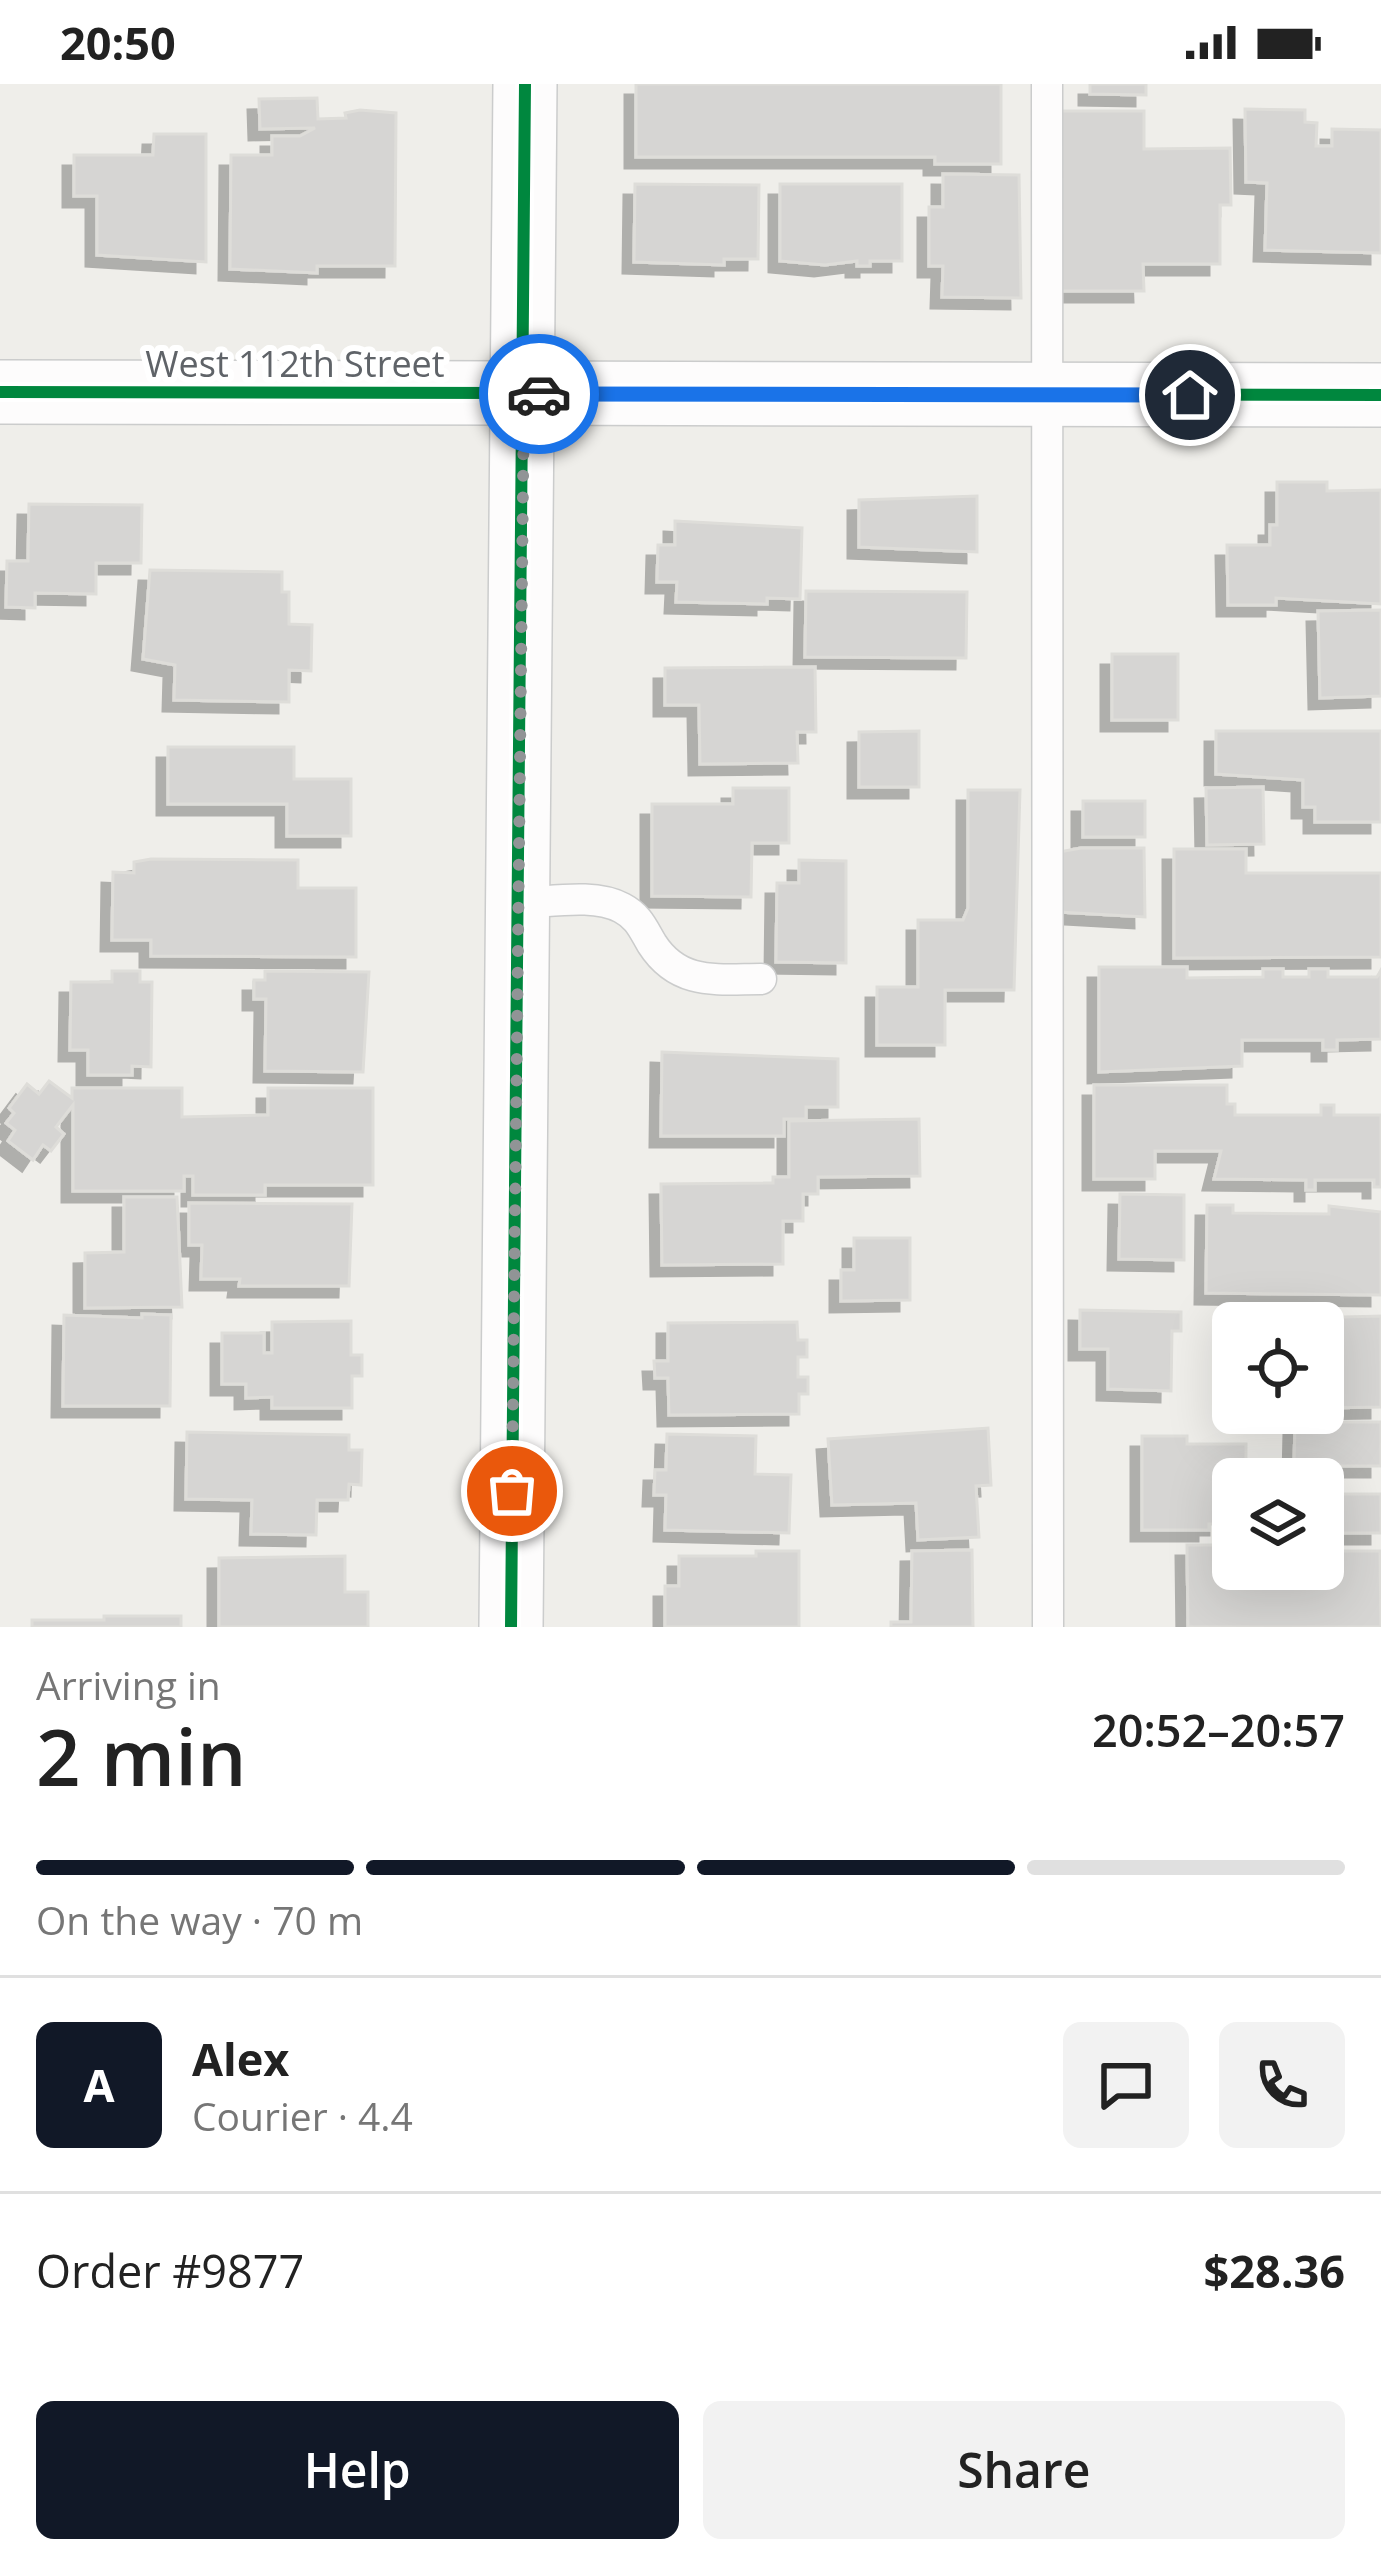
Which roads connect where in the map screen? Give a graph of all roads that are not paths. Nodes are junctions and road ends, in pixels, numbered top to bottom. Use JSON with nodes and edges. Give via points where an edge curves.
{"nodes":[{"id":1,"x":525,"y":84,"type":"edge"},
{"id":2,"x":1047,"y":84,"type":"edge"},
{"id":3,"x":0,"y":392,"type":"edge"},
{"id":4,"x":524,"y":394,"type":"junction"},
{"id":5,"x":1048,"y":395,"type":"junction"},
{"id":6,"x":1381,"y":395,"type":"edge"},
{"id":7,"x":519,"y":903,"type":"junction"},
{"id":8,"x":761,"y":979,"type":"dead end"},
{"id":9,"x":511,"y":1627,"type":"edge"},
{"id":10,"x":1048,"y":1627,"type":"edge"}],
"edges":[{"from":1,"to":4,"type":"street"},
{"from":2,"to":5,"type":"lane"},
{"from":3,"to":4,"type":"street","name":"West 112th Street"},
{"from":4,"to":5,"type":"street","name":"West 112th Street"},
{"from":4,"to":7,"type":"street"},
{"from":5,"to":6,"type":"street","name":"West 112th Street"},
{"from":5,"to":10,"type":"lane"},
{"from":7,"to":8,"type":"lane","via":[[619,906],[673,969],[694,979]]},
{"from":7,"to":9,"type":"street"}]}
